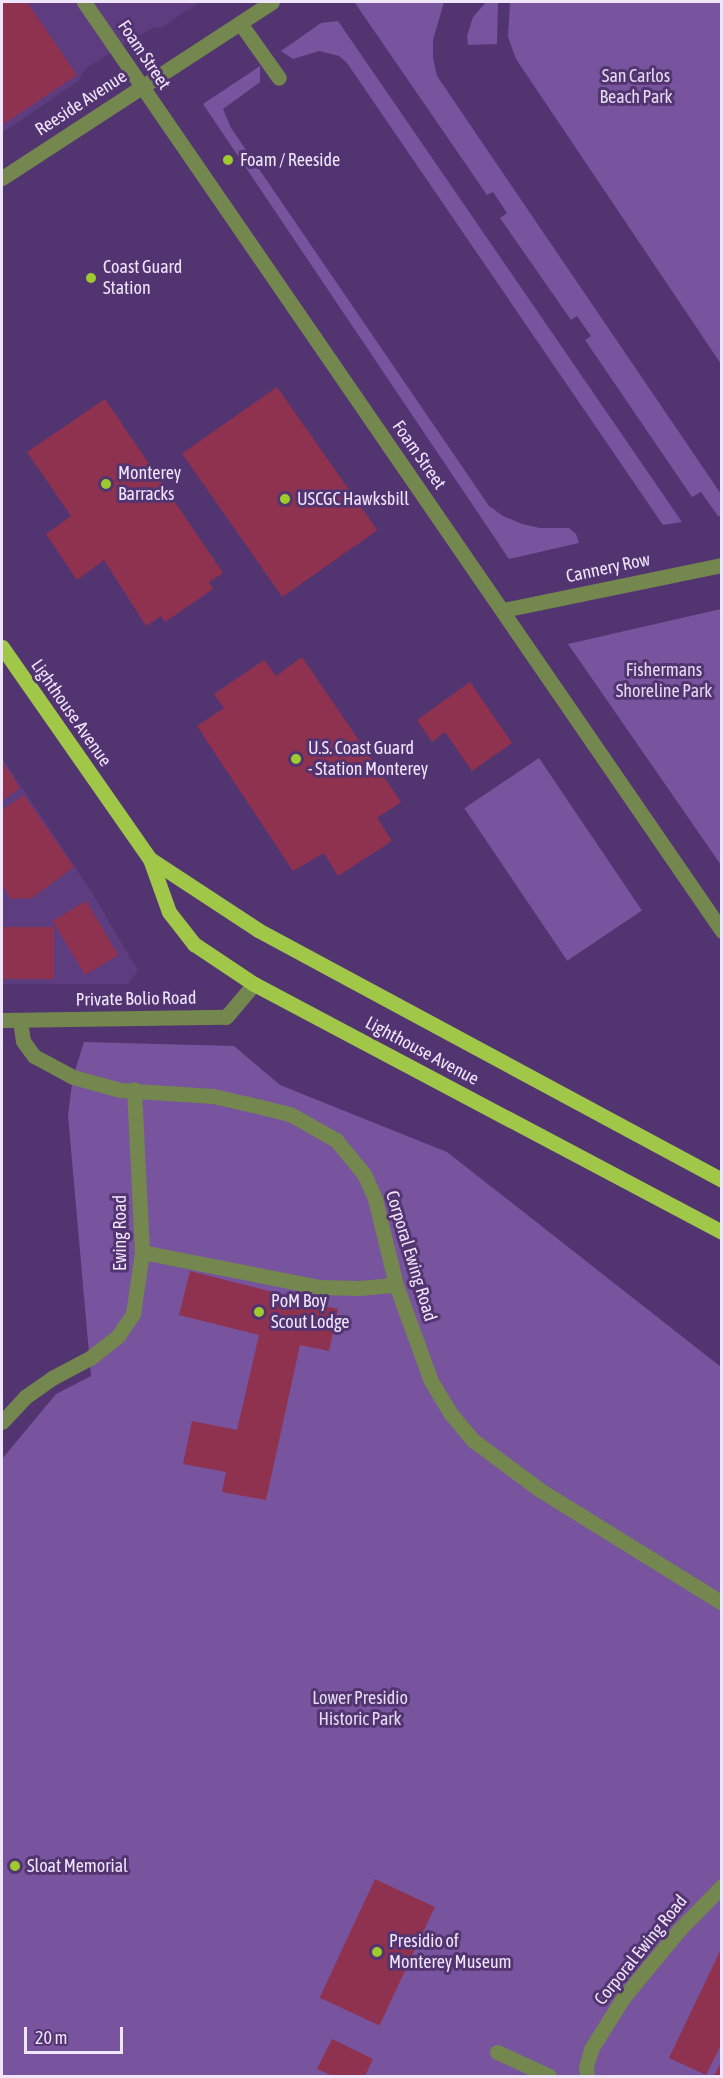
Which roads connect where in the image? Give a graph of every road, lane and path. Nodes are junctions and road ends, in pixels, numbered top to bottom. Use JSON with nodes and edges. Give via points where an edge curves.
{"nodes":[{"id":1,"x":84,"y":2,"type":"edge"},
{"id":2,"x":272,"y":2,"type":"edge"},
{"id":3,"x":240,"y":23,"type":"junction"},
{"id":4,"x":279,"y":78,"type":"dead end"},
{"id":5,"x":142,"y":87,"type":"junction"},
{"id":6,"x":2,"y":178,"type":"edge"},
{"id":7,"x":722,"y":565,"type":"edge"},
{"id":8,"x":503,"y":610,"type":"junction"},
{"id":9,"x":2,"y":647,"type":"edge"},
{"id":10,"x":150,"y":859,"type":"junction"},
{"id":11,"x":722,"y":931,"type":"edge"},
{"id":12,"x":254,"y":984,"type":"junction"},
{"id":13,"x":2,"y":1020,"type":"edge"},
{"id":14,"x":20,"y":1020,"type":"junction"},
{"id":15,"x":134,"y":1089,"type":"junction"},
{"id":16,"x":722,"y":1180,"type":"edge"},
{"id":17,"x":722,"y":1232,"type":"edge"},
{"id":18,"x":142,"y":1252,"type":"junction"},
{"id":19,"x":396,"y":1285,"type":"junction"},
{"id":20,"x":2,"y":1422,"type":"edge"},
{"id":21,"x":722,"y":1603,"type":"edge"},
{"id":22,"x":722,"y":1886,"type":"edge"},
{"id":23,"x":497,"y":2052,"type":"dead end"},
{"id":24,"x":549,"y":2076,"type":"edge"},
{"id":25,"x":587,"y":2076,"type":"edge"}],
"edges":[{"from":1,"to":5,"type":"street","name":"Foam Street"},
{"from":2,"to":3,"type":"street","name":"Reeside Avenue"},
{"from":3,"to":4,"type":"street"},
{"from":3,"to":5,"type":"street","name":"Reeside Avenue"},
{"from":5,"to":6,"type":"street","name":"Reeside Avenue"},
{"from":5,"to":8,"type":"street","name":"Foam Street"},
{"from":7,"to":8,"type":"street","name":"Cannery Row"},
{"from":8,"to":11,"type":"street","name":"Foam Street"},
{"from":9,"to":10,"type":"main road","name":"Lighthouse Avenue"},
{"from":10,"to":12,"type":"main road","name":"Lighthouse Avenue","via":[[169,912],[194,944]]},
{"from":10,"to":16,"type":"main road","name":"Lighthouse Avenue","via":[[258,930]]},
{"from":12,"to":14,"type":"street","name":"Private Bolio Road","via":[[226,1017]]},
{"from":12,"to":17,"type":"main road","name":"Lighthouse Avenue"},
{"from":13,"to":14,"type":"street","name":"Private Bolio Road"},
{"from":14,"to":15,"type":"street","name":"Corporal Ewing Road","via":[[23,1041],[46,1065],[100,1086]]},
{"from":15,"to":18,"type":"street","name":"Ewing Road"},
{"from":15,"to":19,"type":"street","name":"Corporal Ewing Road","via":[[213,1096],[290,1114],[336,1140],[364,1174],[375,1199]]},
{"from":18,"to":19,"type":"street","via":[[319,1287]]},
{"from":18,"to":20,"type":"street","name":"Ewing Road","via":[[133,1314],[118,1336],[90,1358],[25,1397]]},
{"from":19,"to":21,"type":"street","name":"Corporal Ewing Road","via":[[431,1381],[464,1431],[504,1466],[540,1490]]},
{"from":22,"to":25,"type":"street","name":"Corporal Ewing Road","via":[[679,1930],[623,1998],[591,2049]]},
{"from":23,"to":24,"type":"street"}]}
